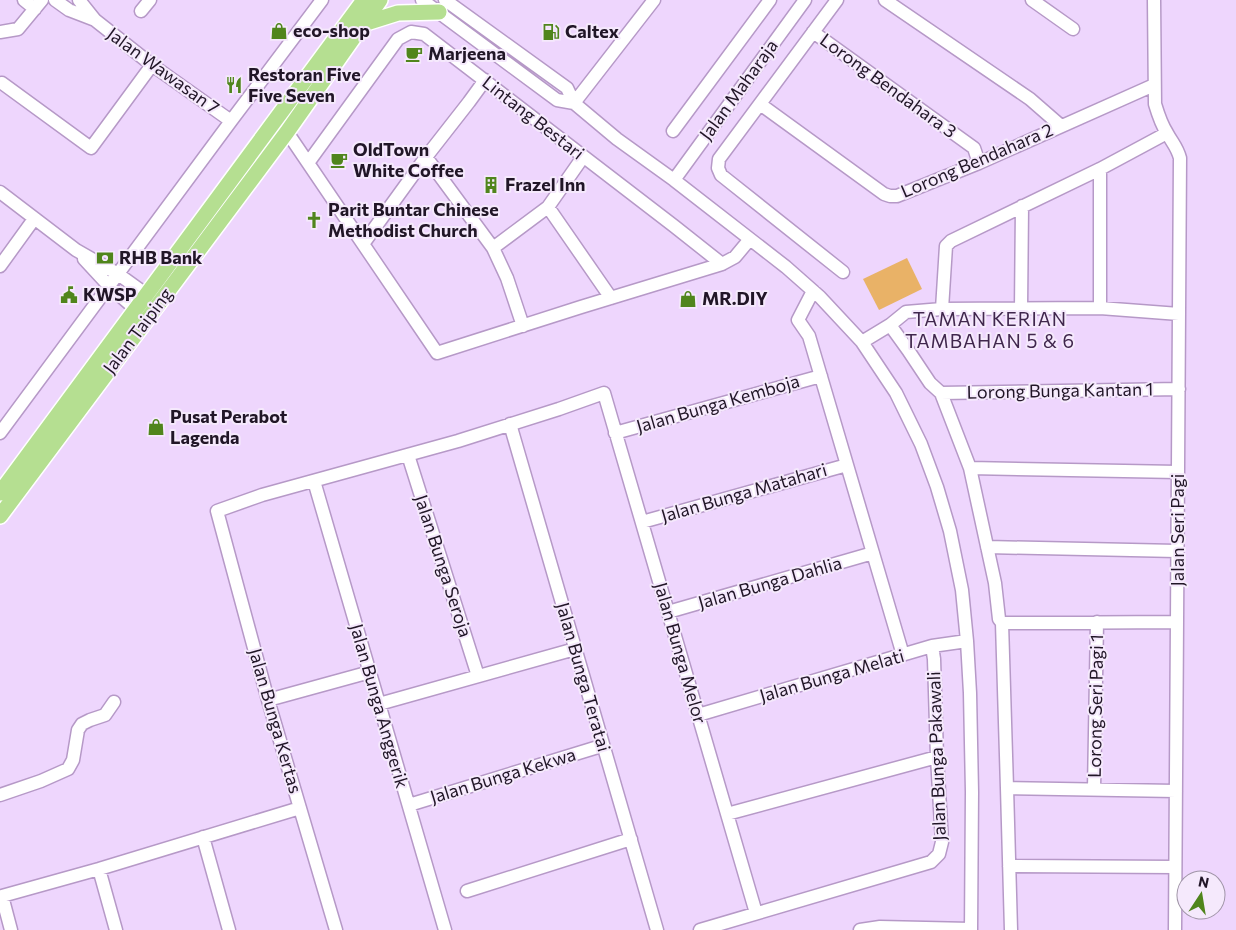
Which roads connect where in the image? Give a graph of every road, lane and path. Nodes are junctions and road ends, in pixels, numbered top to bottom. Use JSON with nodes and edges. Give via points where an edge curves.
{"nodes":[{"id":1,"x":24,"y":0,"type":"edge"},
{"id":2,"x":55,"y":0,"type":"edge"},
{"id":3,"x":79,"y":0,"type":"edge"},
{"id":4,"x":150,"y":0,"type":"edge"},
{"id":5,"x":322,"y":0,"type":"edge"},
{"id":6,"x":364,"y":0,"type":"edge"},
{"id":7,"x":380,"y":0,"type":"edge"},
{"id":8,"x":422,"y":0,"type":"edge"},
{"id":9,"x":654,"y":0,"type":"edge"},
{"id":10,"x":770,"y":0,"type":"edge"},
{"id":11,"x":805,"y":0,"type":"edge"},
{"id":12,"x":837,"y":0,"type":"edge"},
{"id":13,"x":886,"y":0,"type":"edge"},
{"id":14,"x":1154,"y":0,"type":"edge"},
{"id":15,"x":1041,"y":2,"type":"edge"},
{"id":16,"x":38,"y":4,"type":"edge"},
{"id":17,"x":442,"y":6,"type":"edge"},
{"id":18,"x":141,"y":11,"type":"dead end"},
{"id":19,"x":95,"y":20,"type":"junction"},
{"id":20,"x":363,"y":24,"type":"junction"},
{"id":21,"x":1073,"y":29,"type":"dead end"},
{"id":22,"x":0,"y":32,"type":"edge"},
{"id":23,"x":813,"y":32,"type":"junction"},
{"id":24,"x":152,"y":65,"type":"junction"},
{"id":25,"x":485,"y":80,"type":"junction"},
{"id":26,"x":2,"y":83,"type":"dead end"},
{"id":27,"x":1154,"y":85,"type":"junction"},
{"id":28,"x":574,"y":104,"type":"junction"},
{"id":29,"x":760,"y":104,"type":"junction"},
{"id":30,"x":231,"y":121,"type":"junction"},
{"id":31,"x":1061,"y":126,"type":"junction"},
{"id":32,"x":673,"y":131,"type":"dead end"},
{"id":33,"x":287,"y":132,"type":"junction"},
{"id":34,"x":1167,"y":133,"type":"junction"},
{"id":35,"x":426,"y":157,"type":"junction"},
{"id":36,"x":583,"y":157,"type":"junction"},
{"id":37,"x":308,"y":163,"type":"junction"},
{"id":38,"x":979,"y":163,"type":"junction"},
{"id":39,"x":1100,"y":169,"type":"junction"},
{"id":40,"x":674,"y":180,"type":"junction"},
{"id":41,"x":0,"y":192,"type":"edge"},
{"id":42,"x":1022,"y":206,"type":"junction"},
{"id":43,"x":548,"y":207,"type":"junction"},
{"id":44,"x":34,"y":219,"type":"junction"},
{"id":45,"x":750,"y":239,"type":"junction"},
{"id":46,"x":363,"y":244,"type":"junction"},
{"id":47,"x":493,"y":248,"type":"junction"},
{"id":48,"x":76,"y":250,"type":"junction"},
{"id":49,"x":722,"y":264,"type":"junction"},
{"id":50,"x":0,"y":266,"type":"edge"},
{"id":51,"x":844,"y":272,"type":"dead end"},
{"id":52,"x":118,"y":274,"type":"junction"},
{"id":53,"x":109,"y":286,"type":"junction"},
{"id":54,"x":813,"y":291,"type":"junction"},
{"id":55,"x":611,"y":298,"type":"junction"},
{"id":56,"x":153,"y":299,"type":"junction"},
{"id":57,"x":1100,"y":308,"type":"junction"},
{"id":58,"x":942,"y":309,"type":"junction"},
{"id":59,"x":1021,"y":309,"type":"junction"},
{"id":60,"x":141,"y":314,"type":"junction"},
{"id":61,"x":1179,"y":314,"type":"junction"},
{"id":62,"x":890,"y":325,"type":"junction"},
{"id":63,"x":523,"y":326,"type":"junction"},
{"id":64,"x":862,"y":342,"type":"junction"},
{"id":65,"x":821,"y":376,"type":"junction"},
{"id":66,"x":1178,"y":389,"type":"junction"},
{"id":67,"x":941,"y":393,"type":"junction"},
{"id":68,"x":510,"y":424,"type":"junction"},
{"id":69,"x":0,"y":433,"type":"edge"},
{"id":70,"x":615,"y":433,"type":"junction"},
{"id":71,"x":408,"y":455,"type":"junction"},
{"id":72,"x":847,"y":465,"type":"junction"},
{"id":73,"x":970,"y":468,"type":"junction"},
{"id":74,"x":1178,"y":472,"type":"junction"},
{"id":75,"x":314,"y":481,"type":"junction"},
{"id":76,"x":0,"y":494,"type":"edge"},
{"id":77,"x":0,"y":516,"type":"edge"},
{"id":78,"x":642,"y":522,"type":"junction"},
{"id":79,"x":988,"y":547,"type":"junction"},
{"id":80,"x":1178,"y":551,"type":"junction"},
{"id":81,"x":873,"y":553,"type":"junction"},
{"id":82,"x":668,"y":612,"type":"junction"},
{"id":83,"x":1097,"y":622,"type":"junction"},
{"id":84,"x":1177,"y":622,"type":"junction"},
{"id":85,"x":1002,"y":623,"type":"junction"},
{"id":86,"x":967,"y":641,"type":"junction"},
{"id":87,"x":932,"y":646,"type":"junction"},
{"id":88,"x":575,"y":649,"type":"junction"},
{"id":89,"x":903,"y":655,"type":"junction"},
{"id":90,"x":370,"y":672,"type":"junction"},
{"id":91,"x":478,"y":676,"type":"junction"},
{"id":92,"x":268,"y":700,"type":"junction"},
{"id":93,"x":114,"y":702,"type":"dead end"},
{"id":94,"x":379,"y":704,"type":"junction"},
{"id":95,"x":698,"y":715,"type":"junction"},
{"id":96,"x":598,"y":746,"type":"dead end"},
{"id":97,"x":937,"y":757,"type":"junction"},
{"id":98,"x":1008,"y":788,"type":"junction"},
{"id":99,"x":1094,"y":789,"type":"junction"},
{"id":100,"x":1176,"y":791,"type":"junction"},
{"id":101,"x":0,"y":795,"type":"edge"},
{"id":102,"x":409,"y":806,"type":"junction"},
{"id":103,"x":300,"y":808,"type":"junction"},
{"id":104,"x":727,"y":814,"type":"junction"},
{"id":105,"x":203,"y":837,"type":"junction"},
{"id":106,"x":630,"y":839,"type":"junction"},
{"id":107,"x":1009,"y":866,"type":"junction"},
{"id":108,"x":1175,"y":867,"type":"junction"},
{"id":109,"x":99,"y":869,"type":"junction"},
{"id":110,"x":467,"y":891,"type":"dead end"},
{"id":111,"x":756,"y":913,"type":"junction"},
{"id":112,"x":11,"y":930,"type":"edge"},
{"id":113,"x":116,"y":930,"type":"edge"},
{"id":114,"x":229,"y":930,"type":"edge"},
{"id":115,"x":336,"y":930,"type":"edge"},
{"id":116,"x":445,"y":930,"type":"edge"},
{"id":117,"x":657,"y":930,"type":"edge"},
{"id":118,"x":700,"y":930,"type":"edge"},
{"id":119,"x":860,"y":930,"type":"edge"},
{"id":120,"x":971,"y":930,"type":"edge"},
{"id":121,"x":1011,"y":930,"type":"edge"},
{"id":122,"x":1175,"y":930,"type":"edge"}],
"edges":[{"from":1,"to":16,"type":"street"},
{"from":2,"to":19,"type":"street","via":[[69,10]]},
{"from":3,"to":19,"type":"street"},
{"from":4,"to":18,"type":"street"},
{"from":5,"to":30,"type":"street"},
{"from":6,"to":56,"type":"main road","name":"Jalan Taiping"},
{"from":7,"to":20,"type":"main road","name":"Jalan Taiping"},
{"from":8,"to":17,"type":"street"},
{"from":9,"to":28,"type":"street"},
{"from":10,"to":32,"type":"street"},
{"from":11,"to":40,"type":"street","name":"Jalan Maharaja"},
{"from":12,"to":23,"type":"street"},
{"from":13,"to":31,"type":"street","via":[[1030,99]]},
{"from":14,"to":27,"type":"street","name":"Jalan Seri Pagi"},
{"from":15,"to":21,"type":"street"},
{"from":16,"to":22,"type":"street","via":[[18,29]]},
{"from":17,"to":20,"type":"main road","via":[[398,13]]},
{"from":17,"to":28,"type":"street","via":[[557,100]]},
{"from":19,"to":24,"type":"street","name":"Jalan Wawasan 7"},
{"from":20,"to":33,"type":"main road","name":"Jalan Taiping"},
{"from":23,"to":29,"type":"street"},
{"from":23,"to":38,"type":"street","name":"Lorong Bendahara 3","via":[[974,148]]},
{"from":24,"to":26,"type":"street","via":[[91,148]]},
{"from":24,"to":30,"type":"street","name":"Jalan Wawasan 7"},
{"from":25,"to":35,"type":"street"},
{"from":25,"to":36,"type":"street","name":"Lintang Bestari"},
{"from":25,"to":37,"type":"street","name":"Lintang Bestari","via":[[424,34],[411,32],[398,39]]},
{"from":27,"to":31,"type":"street","name":"Lorong Bendahara 2"},
{"from":27,"to":34,"type":"street","name":"Jalan Seri Pagi","via":[[1155,104]]},
{"from":28,"to":40,"type":"street"},
{"from":29,"to":38,"type":"street","name":"Lorong Bendahara 2","via":[[890,196]]},
{"from":29,"to":51,"type":"street","via":[[719,159],[721,175]]},
{"from":30,"to":52,"type":"street"},
{"from":31,"to":38,"type":"street","name":"Lorong Bendahara 2"},
{"from":33,"to":37,"type":"street"},
{"from":33,"to":56,"type":"main road","name":"Jalan Taiping"},
{"from":34,"to":39,"type":"street"},
{"from":34,"to":61,"type":"street","name":"Jalan Seri Pagi","via":[[1180,158]]},
{"from":35,"to":46,"type":"street"},
{"from":35,"to":47,"type":"street"},
{"from":36,"to":43,"type":"street"},
{"from":36,"to":49,"type":"street","name":"Lintang Bestari"},
{"from":37,"to":46,"type":"street"},
{"from":39,"to":42,"type":"street"},
{"from":39,"to":57,"type":"street"},
{"from":40,"to":45,"type":"street"},
{"from":41,"to":44,"type":"street"},
{"from":42,"to":58,"type":"street","via":[[946,246]]},
{"from":42,"to":59,"type":"street"},
{"from":43,"to":47,"type":"street"},
{"from":43,"to":55,"type":"street"},
{"from":44,"to":48,"type":"street"},
{"from":44,"to":50,"type":"street"},
{"from":45,"to":49,"type":"street","via":[[735,257]]},
{"from":45,"to":54,"type":"street"},
{"from":46,"to":63,"type":"street","via":[[437,353]]},
{"from":47,"to":63,"type":"street"},
{"from":48,"to":52,"type":"street"},
{"from":48,"to":53,"type":"street"},
{"from":49,"to":55,"type":"street"},
{"from":52,"to":53,"type":"street"},
{"from":52,"to":56,"type":"street"},
{"from":53,"to":60,"type":"street"},
{"from":53,"to":69,"type":"street"},
{"from":54,"to":64,"type":"street"},
{"from":54,"to":65,"type":"street","via":[[798,320],[810,336]]},
{"from":55,"to":63,"type":"street"},
{"from":56,"to":60,"type":"main road","name":"Jalan Taiping"},
{"from":57,"to":59,"type":"street"},
{"from":57,"to":61,"type":"street"},
{"from":58,"to":59,"type":"street"},
{"from":58,"to":62,"type":"street","via":[[906,312]]},
{"from":60,"to":76,"type":"main road","name":"Jalan Taiping"},
{"from":60,"to":77,"type":"main road","name":"Jalan Taiping"},
{"from":61,"to":66,"type":"street","name":"Jalan Seri Pagi"},
{"from":62,"to":64,"type":"street"},
{"from":62,"to":67,"type":"street","via":[[930,383]]},
{"from":64,"to":86,"type":"street","via":[[896,393],[922,444],[938,487],[962,590]]},
{"from":65,"to":70,"type":"street","name":"Jalan Bunga Kemboja"},
{"from":65,"to":72,"type":"street"},
{"from":66,"to":67,"type":"street","name":"Lorong Bunga Kantan 1"},
{"from":66,"to":74,"type":"street","name":"Jalan Seri Pagi"},
{"from":67,"to":73,"type":"street"},
{"from":68,"to":70,"type":"street","name":"Jalan Bunga Melor","via":[[604,393]]},
{"from":68,"to":71,"type":"street"},
{"from":68,"to":88,"type":"street","name":"Jalan Bunga Teratai"},
{"from":70,"to":78,"type":"street","name":"Jalan Bunga Melor"},
{"from":71,"to":75,"type":"street"},
{"from":71,"to":91,"type":"street","name":"Jalan Bunga Seroja"},
{"from":72,"to":78,"type":"street","name":"Jalan Bunga Matahari"},
{"from":72,"to":81,"type":"street"},
{"from":73,"to":74,"type":"street"},
{"from":73,"to":79,"type":"street"},
{"from":74,"to":80,"type":"street","name":"Jalan Seri Pagi"},
{"from":75,"to":90,"type":"street","name":"Jalan Bunga Anggerik"},
{"from":75,"to":92,"type":"street","name":"Jalan Bunga Kertas","via":[[217,511]]},
{"from":78,"to":82,"type":"street","name":"Jalan Bunga Melor"},
{"from":79,"to":80,"type":"street"},
{"from":79,"to":85,"type":"street"},
{"from":80,"to":84,"type":"street","name":"Jalan Seri Pagi"},
{"from":81,"to":82,"type":"street","name":"Jalan Bunga Dahlia"},
{"from":81,"to":89,"type":"street"},
{"from":82,"to":95,"type":"street","name":"Jalan Bunga Melor"},
{"from":83,"to":84,"type":"street"},
{"from":83,"to":85,"type":"street"},
{"from":83,"to":99,"type":"street","name":"Lorong Seri Pagi 1"},
{"from":84,"to":100,"type":"street","name":"Jalan Seri Pagi"},
{"from":85,"to":98,"type":"street"},
{"from":86,"to":87,"type":"street","name":"Jalan Bunga Melati"},
{"from":86,"to":120,"type":"street","via":[[972,792]]},
{"from":87,"to":89,"type":"street","name":"Jalan Bunga Melati"},
{"from":87,"to":97,"type":"street","name":"Jalan Bunga Pakawali"},
{"from":88,"to":91,"type":"street"},
{"from":88,"to":106,"type":"street","name":"Jalan Bunga Teratai"},
{"from":89,"to":95,"type":"street","name":"Jalan Bunga Melati"},
{"from":90,"to":92,"type":"street"},
{"from":90,"to":94,"type":"street","name":"Jalan Bunga Anggerik"},
{"from":91,"to":94,"type":"street"},
{"from":92,"to":103,"type":"street","name":"Jalan Bunga Kertas"},
{"from":93,"to":101,"type":"street","via":[[105,716],[82,724],[68,769]]},
{"from":94,"to":102,"type":"street","name":"Jalan Bunga Anggerik"},
{"from":95,"to":104,"type":"street","name":"Jalan Bunga Melor"},
{"from":96,"to":102,"type":"street","name":"Jalan Bunga Kekwa"},
{"from":97,"to":104,"type":"street"},
{"from":97,"to":111,"type":"street","name":"Jalan Bunga Pakawali","via":[[942,842],[939,854],[931,862]]},
{"from":98,"to":99,"type":"street"},
{"from":98,"to":107,"type":"street"},
{"from":99,"to":100,"type":"street"},
{"from":100,"to":108,"type":"street","name":"Jalan Seri Pagi"},
{"from":102,"to":116,"type":"street","name":"Jalan Bunga Anggerik"},
{"from":103,"to":105,"type":"street"},
{"from":103,"to":115,"type":"street","name":"Jalan Bunga Kertas"},
{"from":104,"to":111,"type":"street","name":"Jalan Bunga Melor"},
{"from":105,"to":109,"type":"street"},
{"from":105,"to":114,"type":"street"},
{"from":106,"to":110,"type":"street"},
{"from":106,"to":117,"type":"street","name":"Jalan Bunga Teratai"},
{"from":107,"to":108,"type":"street"},
{"from":107,"to":121,"type":"street"},
{"from":108,"to":122,"type":"street","name":"Jalan Seri Pagi"},
{"from":109,"to":112,"type":"street","via":[[2,896]]},
{"from":109,"to":113,"type":"street"},
{"from":111,"to":118,"type":"street","name":"Jalan Bunga Pakawali"},
{"from":119,"to":120,"type":"street","via":[[880,927]]}]}
